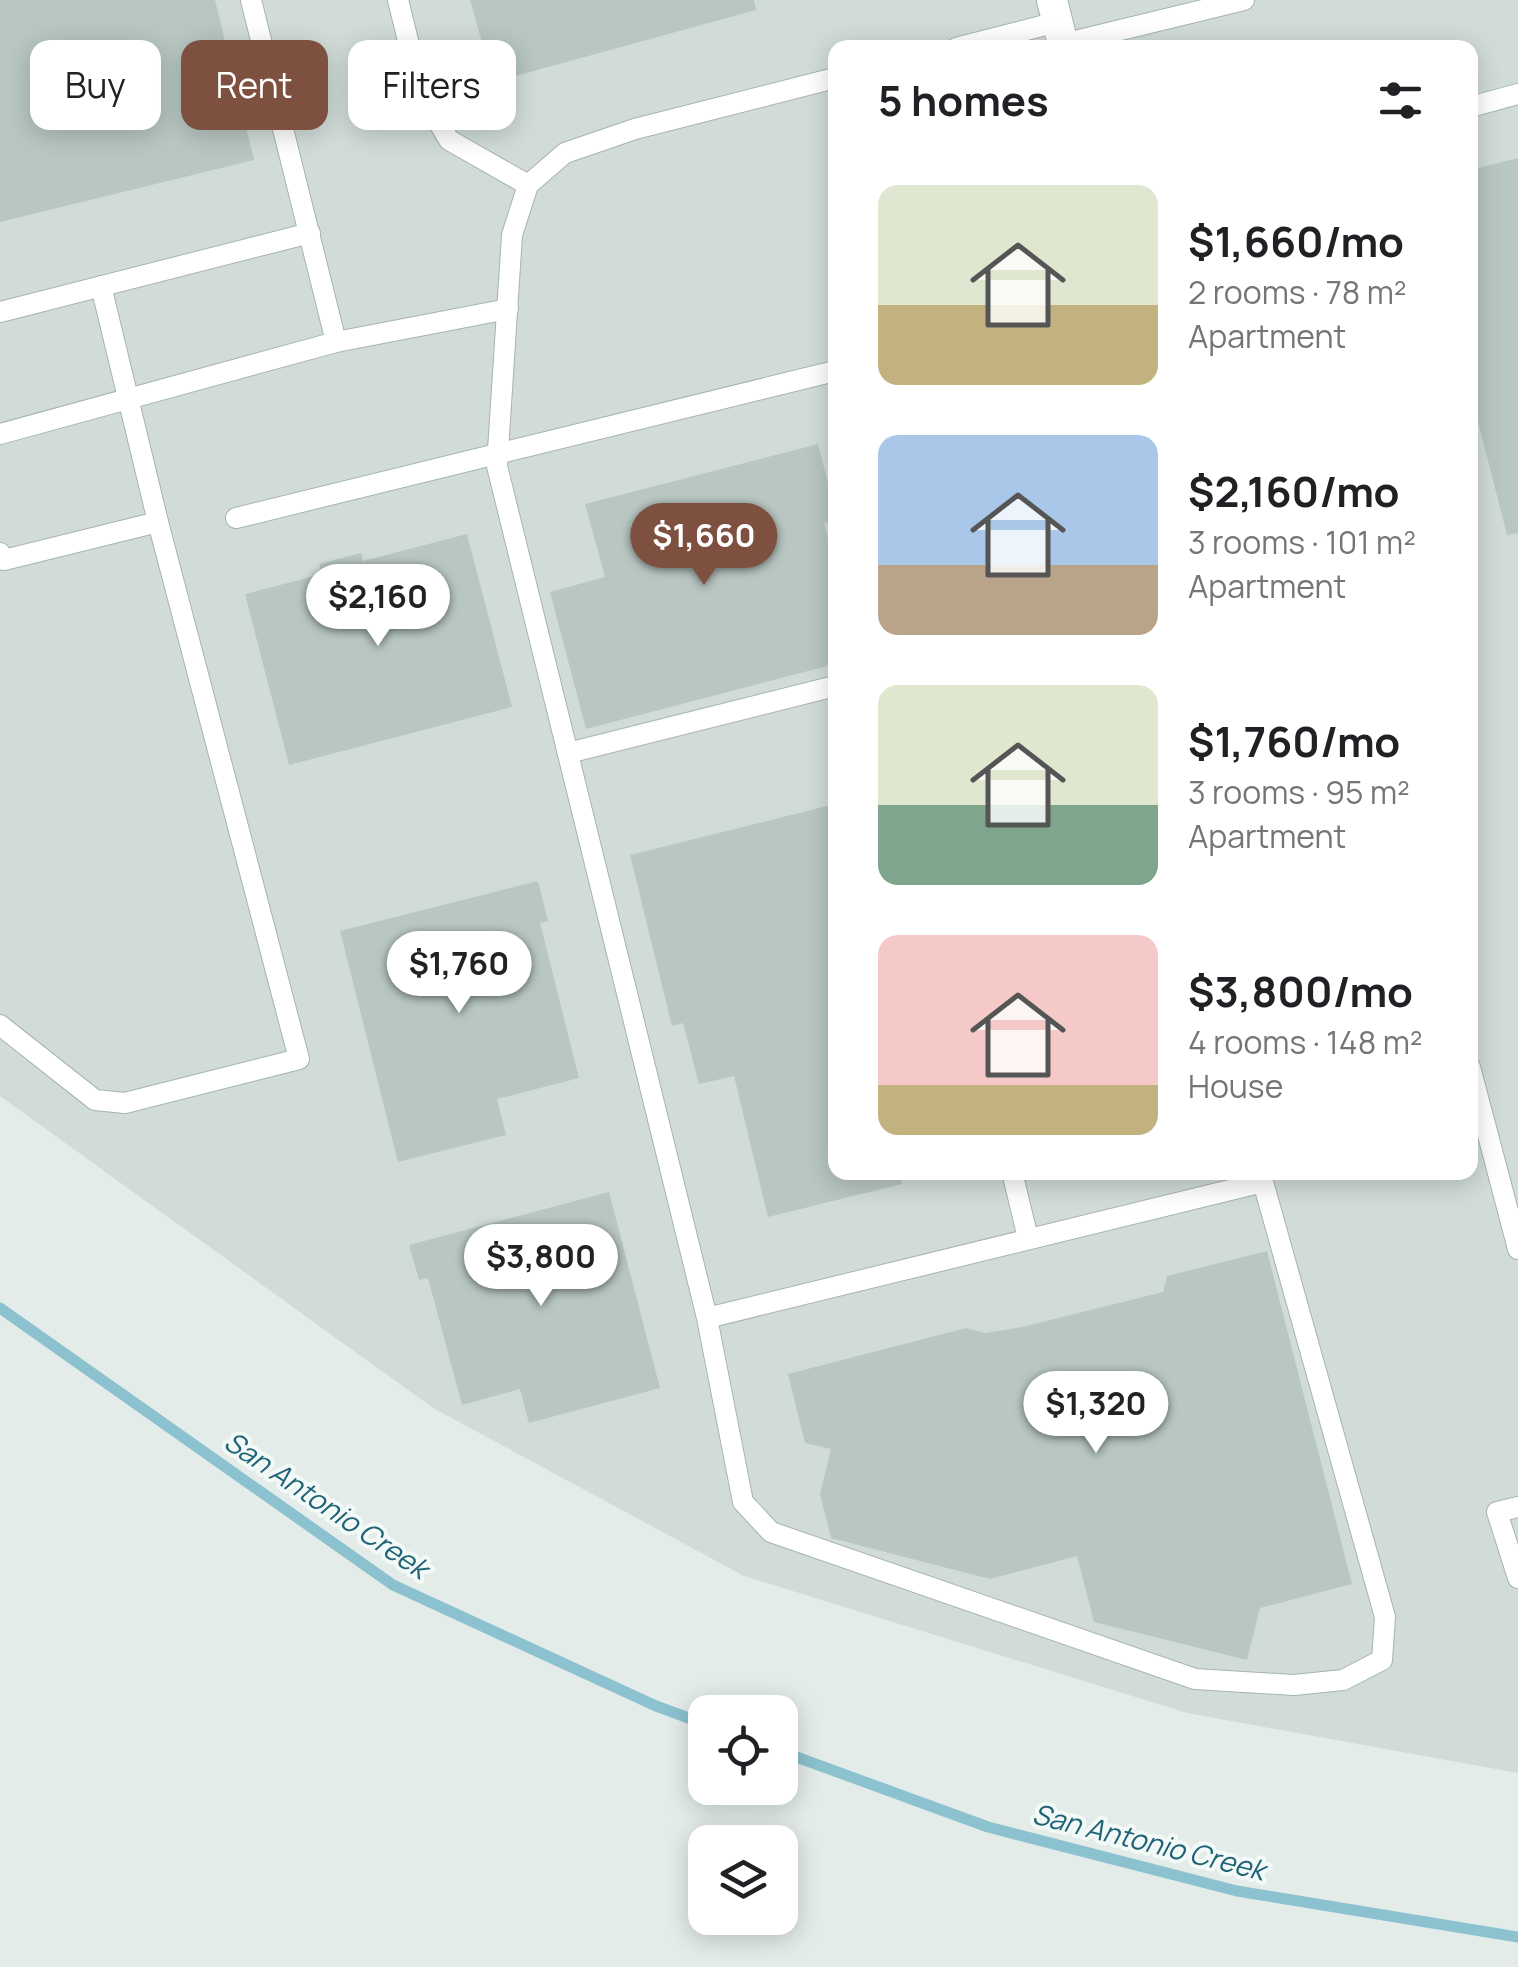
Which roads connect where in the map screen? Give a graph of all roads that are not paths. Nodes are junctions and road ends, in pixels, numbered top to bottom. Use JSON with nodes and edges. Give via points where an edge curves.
{"nodes":[{"id":1,"x":251,"y":0,"type":"edge"},
{"id":2,"x":398,"y":0,"type":"edge"},
{"id":3,"x":1244,"y":0,"type":"edge"},
{"id":4,"x":1059,"y":28,"type":"edge"},
{"id":5,"x":997,"y":40,"type":"edge"},
{"id":6,"x":828,"y":80,"type":"edge"},
{"id":7,"x":1518,"y":94,"type":"edge"},
{"id":8,"x":1478,"y":105,"type":"edge"},
{"id":9,"x":528,"y":185,"type":"junction"},
{"id":10,"x":310,"y":233,"type":"junction"},
{"id":11,"x":101,"y":286,"type":"junction"},
{"id":12,"x":508,"y":309,"type":"junction"},
{"id":13,"x":0,"y":312,"type":"edge"},
{"id":14,"x":336,"y":342,"type":"junction"},
{"id":15,"x":828,"y":373,"type":"edge"},
{"id":16,"x":127,"y":399,"type":"junction"},
{"id":17,"x":0,"y":434,"type":"edge"},
{"id":18,"x":497,"y":457,"type":"junction"},
{"id":19,"x":236,"y":518,"type":"dead end"},
{"id":20,"x":158,"y":522,"type":"junction"},
{"id":21,"x":0,"y":553,"type":"edge"},
{"id":22,"x":828,"y":688,"type":"edge"},
{"id":23,"x":568,"y":753,"type":"junction"},
{"id":24,"x":0,"y":1026,"type":"edge"},
{"id":25,"x":1478,"y":1097,"type":"edge"},
{"id":26,"x":1014,"y":1180,"type":"edge"},
{"id":27,"x":1028,"y":1238,"type":"junction"},
{"id":28,"x":1518,"y":1248,"type":"edge"},
{"id":29,"x":707,"y":1318,"type":"junction"},
{"id":30,"x":1518,"y":1506,"type":"edge"},
{"id":31,"x":1518,"y":1578,"type":"edge"}],
"edges":[{"from":1,"to":10,"type":"lane"},
{"from":2,"to":9,"type":"lane","via":[[422,93],[450,140]]},
{"from":3,"to":4,"type":"lane"},
{"from":4,"to":5,"type":"lane"},
{"from":6,"to":9,"type":"lane","via":[[565,153]]},
{"from":7,"to":8,"type":"lane"},
{"from":9,"to":12,"type":"lane","via":[[512,235]]},
{"from":10,"to":11,"type":"lane"},
{"from":10,"to":14,"type":"lane"},
{"from":11,"to":13,"type":"lane"},
{"from":11,"to":16,"type":"lane"},
{"from":12,"to":14,"type":"lane"},
{"from":12,"to":18,"type":"lane"},
{"from":14,"to":16,"type":"lane"},
{"from":15,"to":18,"type":"lane"},
{"from":16,"to":17,"type":"lane"},
{"from":16,"to":20,"type":"lane"},
{"from":18,"to":19,"type":"lane"},
{"from":18,"to":23,"type":"lane"},
{"from":20,"to":21,"type":"lane","via":[[4,560]]},
{"from":20,"to":24,"type":"lane","via":[[300,1059],[110,1102],[95,1100]]},
{"from":22,"to":23,"type":"lane"},
{"from":23,"to":29,"type":"lane"},
{"from":25,"to":28,"type":"lane"},
{"from":26,"to":27,"type":"lane"},
{"from":27,"to":29,"type":"lane"},
{"from":27,"to":29,"type":"lane","via":[[1263,1182],[1385,1617],[1382,1660],[1343,1680],[1294,1685],[1195,1678],[771,1532],[743,1502]]},
{"from":30,"to":31,"type":"lane","via":[[1498,1512]]}]}
